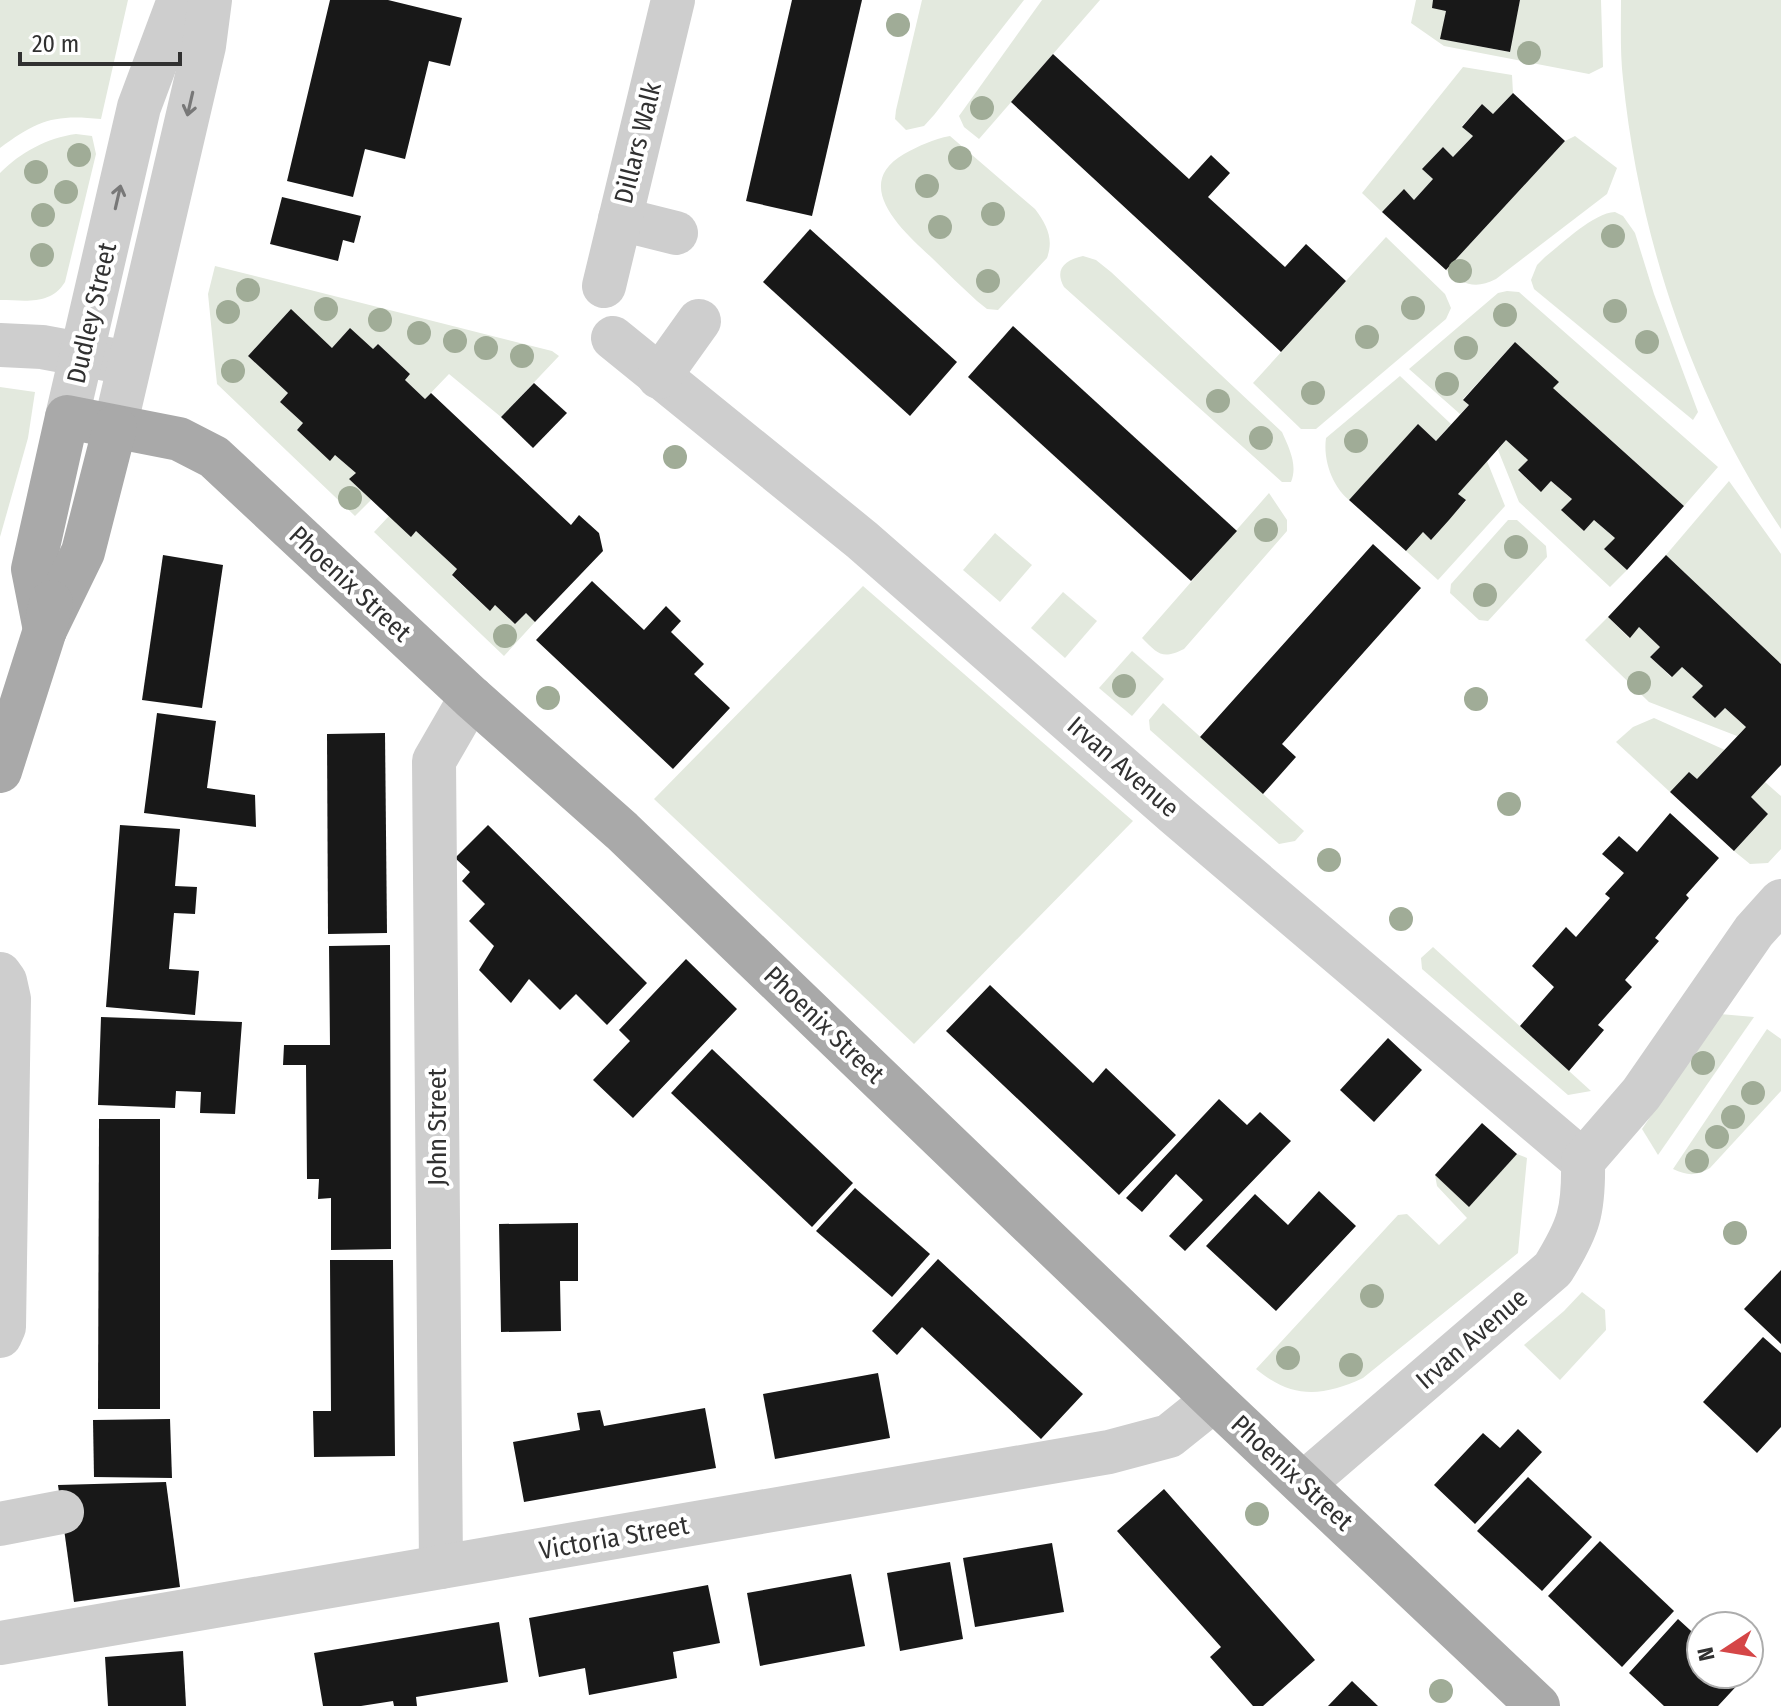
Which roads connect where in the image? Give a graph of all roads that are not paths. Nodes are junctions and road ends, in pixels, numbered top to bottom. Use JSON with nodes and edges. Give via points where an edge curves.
{"nodes":[{"id":1,"x":179,"y":0,"type":"edge"},
{"id":2,"x":210,"y":0,"type":"edge"},
{"id":3,"x":673,"y":0,"type":"edge"},
{"id":4,"x":620,"y":219,"type":"junction"},
{"id":5,"x":676,"y":233,"type":"dead end"},
{"id":6,"x":604,"y":286,"type":"dead end"},
{"id":7,"x":699,"y":321,"type":"dead end"},
{"id":8,"x":613,"y":338,"type":"dead end"},
{"id":9,"x":0,"y":345,"type":"edge"},
{"id":10,"x":81,"y":355,"type":"junction"},
{"id":11,"x":130,"y":364,"type":"junction"},
{"id":12,"x":659,"y":377,"type":"junction"},
{"id":13,"x":67,"y":417,"type":"junction"},
{"id":14,"x":115,"y":427,"type":"junction"},
{"id":15,"x":45,"y":630,"type":"junction"},
{"id":16,"x":471,"y":697,"type":"junction"},
{"id":17,"x":3,"y":759,"type":"edge"},
{"id":18,"x":1781,"y":901,"type":"edge"},
{"id":19,"x":0,"y":974,"type":"edge"},
{"id":20,"x":1583,"y":1161,"type":"junction"},
{"id":21,"x":0,"y":1336,"type":"edge"},
{"id":22,"x":1214,"y":1400,"type":"junction"},
{"id":23,"x":1303,"y":1484,"type":"junction"},
{"id":24,"x":62,"y":1512,"type":"dead end"},
{"id":25,"x":0,"y":1524,"type":"edge"},
{"id":26,"x":441,"y":1567,"type":"junction"},
{"id":27,"x":0,"y":1643,"type":"edge"},
{"id":28,"x":1538,"y":1706,"type":"edge"}],
"edges":[{"from":10,"to":1,"type":"street","name":"Dudley Street","one_way":true,"via":[[139,107]]},
{"from":2,"to":11,"type":"street","name":"Dudley Street","one_way":true,"via":[[204,46]]},
{"from":3,"to":4,"type":"street","name":"Dillars Walk"},
{"from":4,"to":5,"type":"street"},
{"from":4,"to":6,"type":"street","name":"Dillars Walk"},
{"from":7,"to":12,"type":"street"},
{"from":8,"to":12,"type":"street","name":"Irvan Avenue"},
{"from":9,"to":10,"type":"street"},
{"from":10,"to":11,"type":"street"},
{"from":10,"to":13,"type":"street","name":"Dudley Street"},
{"from":11,"to":14,"type":"street","name":"Dudley Street"},
{"from":12,"to":20,"type":"street","name":"Irvan Avenue","via":[[862,540]]},
{"from":13,"to":14,"type":"main road","name":"Phoenix Street"},
{"from":13,"to":15,"type":"main road","name":"Dudley Street","via":[[33,569]]},
{"from":14,"to":15,"type":"main road","name":"Dudley Street","via":[[83,552]]},
{"from":14,"to":16,"type":"main road","name":"Phoenix Street","via":[[179,439],[214,457]]},
{"from":15,"to":17,"type":"main road","name":"Dudley Street"},
{"from":16,"to":22,"type":"main road","name":"Phoenix Street","via":[[622,831]]},
{"from":16,"to":26,"type":"street","name":"John Street","via":[[434,761]]},
{"from":18,"to":20,"type":"street","via":[[1754,931],[1641,1094]]},
{"from":19,"to":21,"type":"street","via":[[9,999]]},
{"from":20,"to":23,"type":"street","name":"Irvan Avenue","via":[[1584,1194],[1576,1230],[1553,1269]]},
{"from":22,"to":23,"type":"main road","name":"Phoenix Street"},
{"from":22,"to":26,"type":"street","name":"Victoria Street","via":[[1169,1436],[1109,1452]]},
{"from":23,"to":28,"type":"main road","name":"Phoenix Street"},
{"from":24,"to":25,"type":"street"},
{"from":26,"to":27,"type":"street","name":"Victoria Street"}]}
